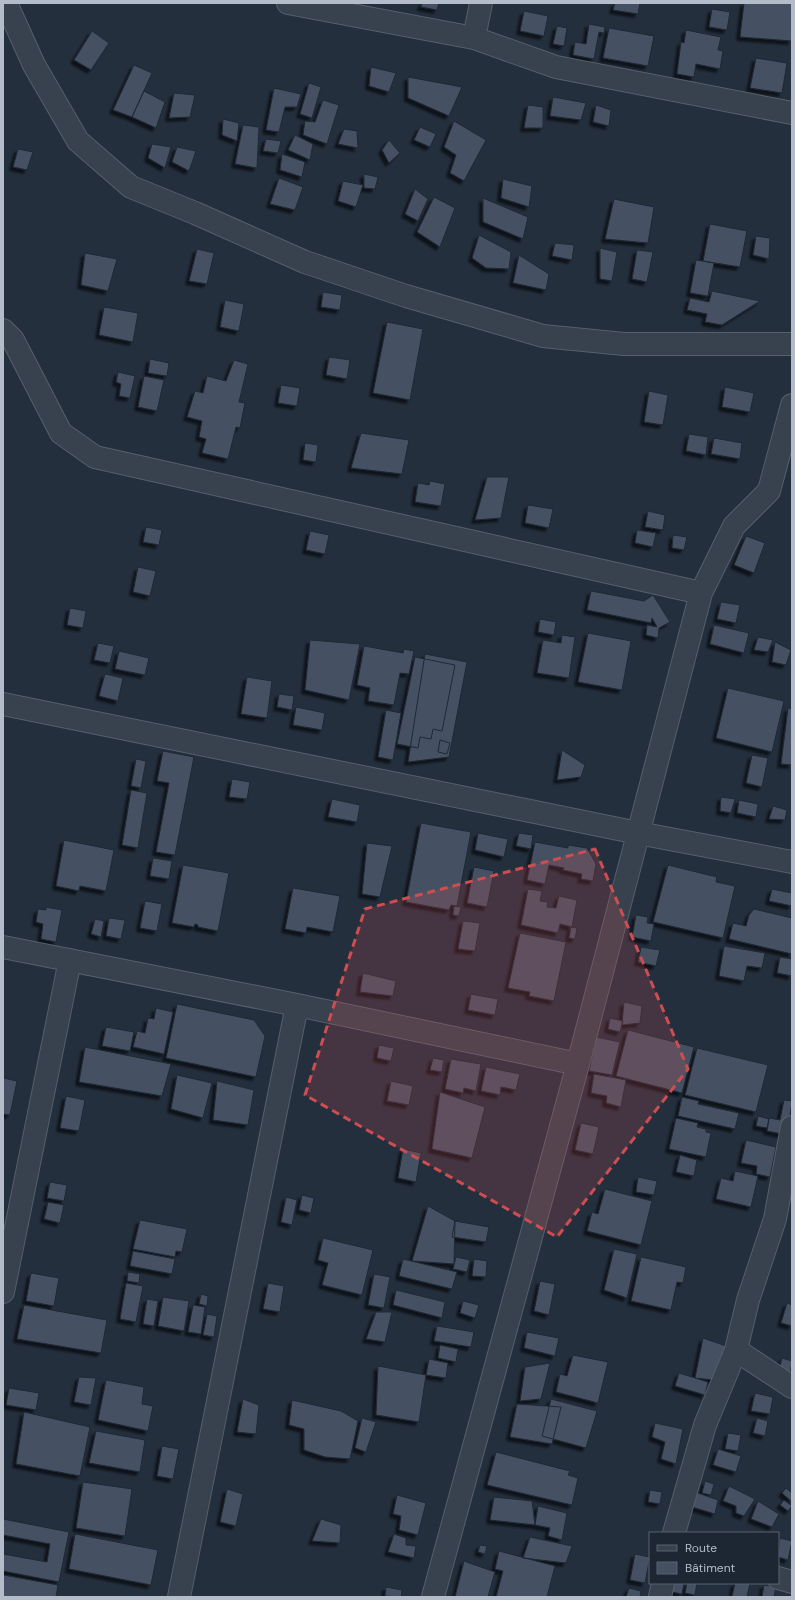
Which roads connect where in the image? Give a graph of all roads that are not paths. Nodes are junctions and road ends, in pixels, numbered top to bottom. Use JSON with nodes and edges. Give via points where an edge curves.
{"nodes":[{"id":1,"x":6,"y":3,"type":"edge"},
{"id":2,"x":288,"y":3,"type":"edge"},
{"id":3,"x":481,"y":3,"type":"edge"},
{"id":4,"x":474,"y":38,"type":"junction"},
{"id":5,"x":792,"y":113,"type":"edge"},
{"id":6,"x":3,"y":330,"type":"edge"},
{"id":7,"x":792,"y":344,"type":"edge"},
{"id":8,"x":792,"y":406,"type":"edge"},
{"id":9,"x":701,"y":593,"type":"junction"},
{"id":10,"x":3,"y":704,"type":"edge"},
{"id":11,"x":638,"y":833,"type":"junction"},
{"id":12,"x":792,"y":862,"type":"edge"},
{"id":13,"x":3,"y":947,"type":"edge"},
{"id":14,"x":70,"y":960,"type":"junction"},
{"id":15,"x":297,"y":1005,"type":"junction"},
{"id":16,"x":578,"y":1064,"type":"junction"},
{"id":17,"x":792,"y":1127,"type":"edge"},
{"id":18,"x":783,"y":1220,"type":"edge"},
{"id":19,"x":3,"y":1292,"type":"edge"},
{"id":20,"x":736,"y":1350,"type":"junction"},
{"id":21,"x":792,"y":1387,"type":"edge"},
{"id":22,"x":675,"y":1532,"type":"edge"},
{"id":23,"x":779,"y":1578,"type":"edge"},
{"id":24,"x":792,"y":1582,"type":"edge"},
{"id":25,"x":663,"y":1584,"type":"edge"},
{"id":26,"x":179,"y":1597,"type":"edge"},
{"id":27,"x":434,"y":1597,"type":"edge"},
{"id":28,"x":660,"y":1597,"type":"edge"}],
"edges":[{"from":1,"to":7,"type":"street","via":[[34,65],[78,141],[131,187],[306,262],[406,296],[543,336],[624,344]]},
{"from":2,"to":4,"type":"street"},
{"from":3,"to":4,"type":"street"},
{"from":4,"to":5,"type":"street","via":[[556,67]]},
{"from":6,"to":9,"type":"street","via":[[13,340],[61,433],[96,457]]},
{"from":8,"to":9,"type":"street","via":[[769,491],[734,526]]},
{"from":9,"to":11,"type":"street"},
{"from":10,"to":11,"type":"street"},
{"from":11,"to":12,"type":"street"},
{"from":11,"to":16,"type":"street"},
{"from":13,"to":14,"type":"street"},
{"from":14,"to":15,"type":"street"},
{"from":14,"to":19,"type":"street"},
{"from":15,"to":16,"type":"street"},
{"from":15,"to":26,"type":"street"},
{"from":16,"to":27,"type":"street"},
{"from":17,"to":18,"type":"street"},
{"from":18,"to":20,"type":"street","via":[[748,1300]]},
{"from":20,"to":21,"type":"street"},
{"from":20,"to":22,"type":"street","via":[[705,1425]]},
{"from":23,"to":24,"type":"street"},
{"from":25,"to":28,"type":"street"}]}
